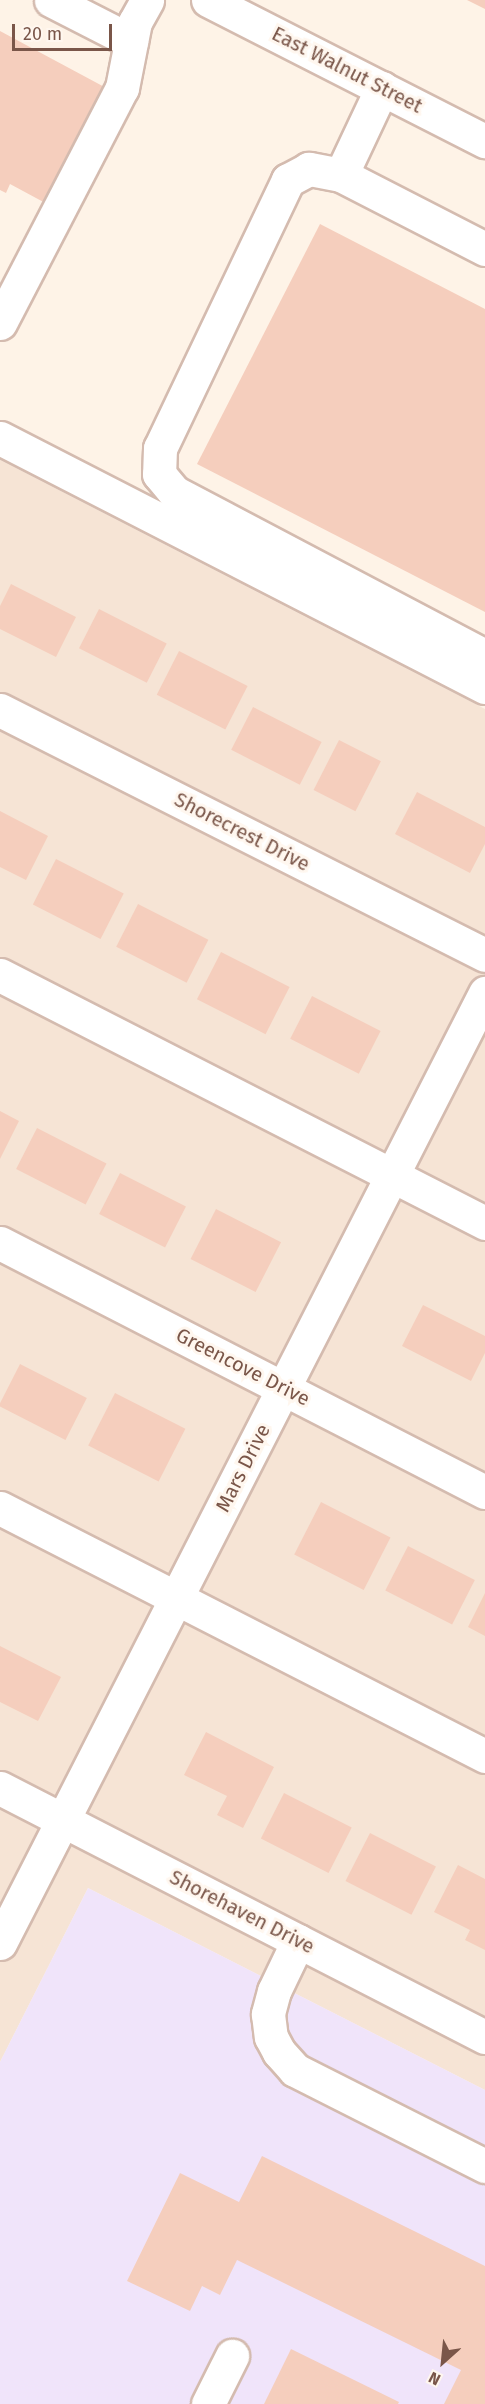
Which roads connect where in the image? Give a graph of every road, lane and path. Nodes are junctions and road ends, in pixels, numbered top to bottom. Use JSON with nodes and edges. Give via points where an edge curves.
{"nodes":[{"id":1,"x":51,"y":0,"type":"edge"},
{"id":2,"x":147,"y":0,"type":"edge"},
{"id":3,"x":208,"y":0,"type":"edge"},
{"id":4,"x":131,"y":41,"type":"junction"},
{"id":5,"x":382,"y":88,"type":"junction"},
{"id":6,"x":485,"y":141,"type":"edge"},
{"id":7,"x":340,"y":175,"type":"junction"},
{"id":8,"x":485,"y":249,"type":"edge"},
{"id":9,"x":0,"y":323,"type":"edge"},
{"id":10,"x":0,"y":438,"type":"edge"},
{"id":11,"x":485,"y":656,"type":"edge"},
{"id":12,"x":485,"y":687,"type":"edge"},
{"id":13,"x":0,"y":710,"type":"edge"},
{"id":14,"x":485,"y":955,"type":"edge"},
{"id":15,"x":0,"y":975,"type":"edge"},
{"id":16,"x":485,"y":993,"type":"edge"},
{"id":17,"x":392,"y":1175,"type":"junction"},
{"id":18,"x":485,"y":1223,"type":"edge"},
{"id":19,"x":0,"y":1243,"type":"edge"},
{"id":20,"x":284,"y":1388,"type":"junction"},
{"id":21,"x":485,"y":1492,"type":"edge"},
{"id":22,"x":0,"y":1508,"type":"edge"},
{"id":23,"x":176,"y":1598,"type":"junction"},
{"id":24,"x":485,"y":1756,"type":"edge"},
{"id":25,"x":0,"y":1788,"type":"edge"},
{"id":26,"x":63,"y":1820,"type":"junction"},
{"id":27,"x":298,"y":1941,"type":"junction"},
{"id":28,"x":0,"y":1943,"type":"edge"},
{"id":29,"x":485,"y":2037,"type":"edge"},
{"id":30,"x":485,"y":2166,"type":"edge"},
{"id":31,"x":232,"y":2356,"type":"dead end"},
{"id":32,"x":208,"y":2404,"type":"edge"}],
"edges":[{"from":1,"to":4,"type":"street"},
{"from":2,"to":4,"type":"street","via":[[135,22]]},
{"from":3,"to":5,"type":"street","name":"East Walnut Street"},
{"from":4,"to":9,"type":"street","via":[[122,88]]},
{"from":5,"to":6,"type":"street","name":"East Walnut Street"},
{"from":5,"to":7,"type":"street"},
{"from":7,"to":8,"type":"street"},
{"from":7,"to":11,"type":"street","via":[[309,169],[288,180],[160,448],[159,474],[174,492]]},
{"from":10,"to":12,"type":"street"},
{"from":13,"to":14,"type":"street","name":"Shorecrest Drive"},
{"from":15,"to":17,"type":"street"},
{"from":16,"to":17,"type":"street","name":"Mars Drive"},
{"from":17,"to":18,"type":"street"},
{"from":17,"to":20,"type":"street","name":"Mars Drive"},
{"from":19,"to":20,"type":"street","name":"Greencove Drive"},
{"from":20,"to":21,"type":"street","name":"Greencove Drive"},
{"from":20,"to":23,"type":"street","name":"Mars Drive"},
{"from":22,"to":23,"type":"street"},
{"from":23,"to":24,"type":"street"},
{"from":23,"to":26,"type":"street","name":"Mars Drive"},
{"from":25,"to":26,"type":"street","name":"Shorehaven Drive"},
{"from":26,"to":27,"type":"street","name":"Shorehaven Drive"},
{"from":26,"to":28,"type":"street","name":"Mars Drive"},
{"from":27,"to":29,"type":"street","name":"Shorehaven Drive"},
{"from":27,"to":30,"type":"street","via":[[274,1990],[268,2014],[271,2037],[279,2052],[295,2070]]},
{"from":31,"to":32,"type":"street"}]}
